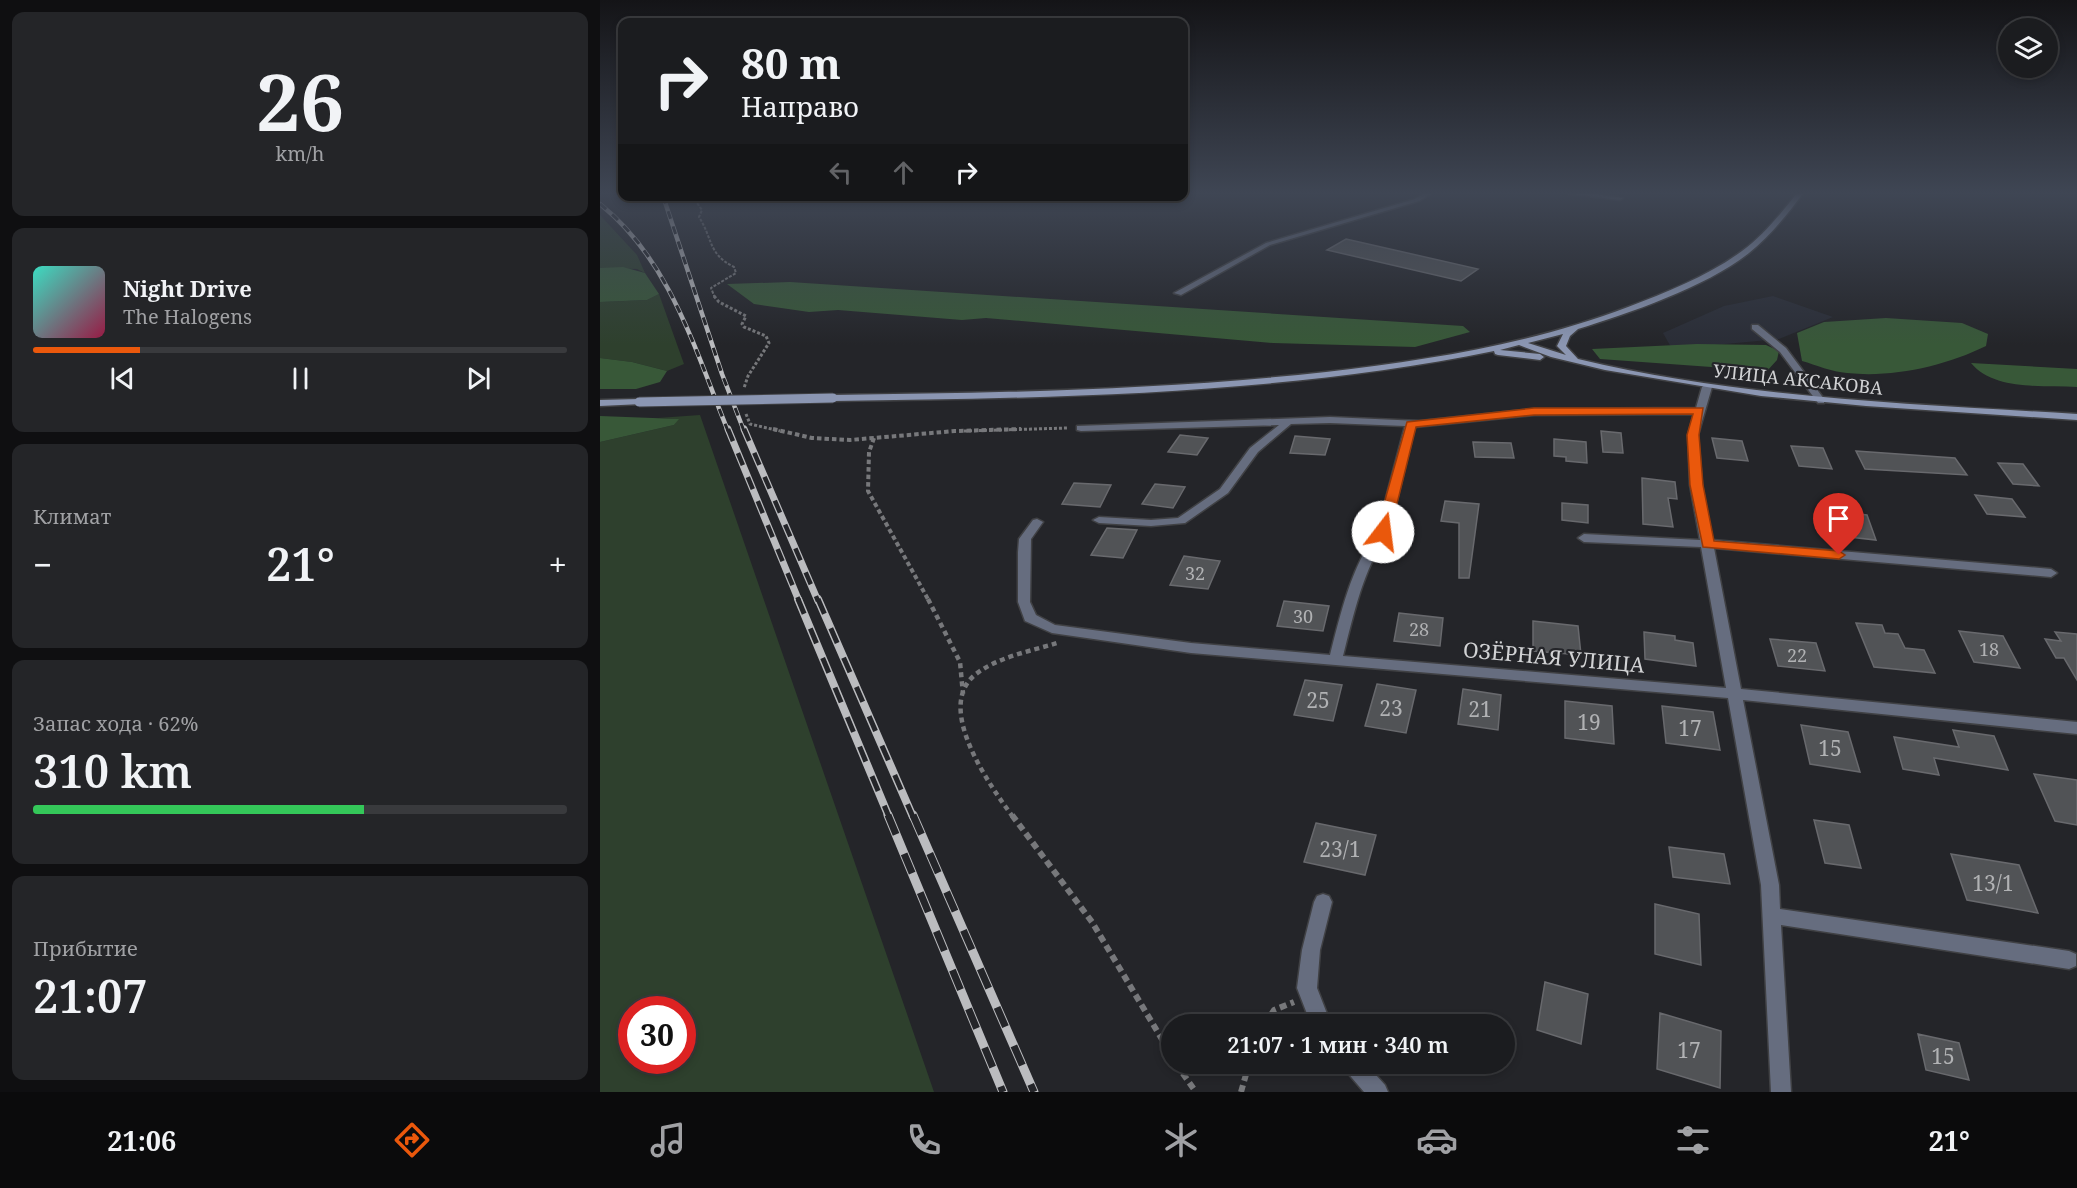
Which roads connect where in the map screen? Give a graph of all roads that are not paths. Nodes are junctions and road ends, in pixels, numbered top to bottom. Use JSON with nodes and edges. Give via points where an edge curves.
{"nodes":[{"id":1,"x":1272,"y":243,"type":"edge"},
{"id":2,"x":1754,"y":243,"type":"edge"},
{"id":3,"x":1178,"y":293,"type":"dead end"},
{"id":4,"x":1755,"y":327,"type":"dead end"},
{"id":5,"x":1575,"y":328,"type":"junction"},
{"id":6,"x":1521,"y":343,"type":"junction"},
{"id":7,"x":1460,"y":355,"type":"junction"},
{"id":8,"x":1589,"y":364,"type":"junction"},
{"id":9,"x":1707,"y":387,"type":"junction"},
{"id":10,"x":1821,"y":401,"type":"junction"},
{"id":11,"x":600,"y":402,"type":"edge"},
{"id":12,"x":1699,"y":411,"type":"junction"},
{"id":13,"x":2077,"y":417,"type":"edge"},
{"id":14,"x":1289,"y":421,"type":"junction"},
{"id":15,"x":1411,"y":424,"type":"junction"},
{"id":16,"x":1081,"y":428,"type":"road end"},
{"id":17,"x":1099,"y":520,"type":"dead end"},
{"id":18,"x":1037,"y":522,"type":"dead end"},
{"id":19,"x":1584,"y":538,"type":"dead end"},
{"id":20,"x":1708,"y":544,"type":"junction"},
{"id":21,"x":2051,"y":573,"type":"dead end"},
{"id":22,"x":1335,"y":660,"type":"junction"},
{"id":23,"x":1735,"y":694,"type":"junction"},
{"id":24,"x":2077,"y":728,"type":"edge"},
{"id":25,"x":1323,"y":902,"type":"dead end"},
{"id":26,"x":1774,"y":916,"type":"junction"},
{"id":27,"x":2069,"y":960,"type":"dead end"},
{"id":28,"x":1317,"y":1014,"type":"edge"},
{"id":29,"x":1362,"y":1074,"type":"edge"},
{"id":30,"x":1378,"y":1092,"type":"edge"},
{"id":31,"x":1781,"y":1092,"type":"edge"}],
"edges":[{"from":1,"to":3,"type":"street"},
{"from":2,"to":5,"type":"main road","via":[[1745,252],[1684,286]]},
{"from":4,"to":10,"type":"street","via":[[1783,350]]},
{"from":5,"to":6,"type":"main road"},
{"from":5,"to":8,"type":"main road","via":[[1566,335],[1562,346],[1565,352]]},
{"from":6,"to":7,"type":"main road"},
{"from":6,"to":8,"type":"main road","name":"УЛИЦА АКСАКОВА"},
{"from":7,"to":8,"type":"main road","via":[[1512,352]]},
{"from":7,"to":11,"type":"main road","bridge":true,"via":[[1319,376],[1210,386],[1019,395]]},
{"from":8,"to":9,"type":"main road","name":"УЛИЦА АКСАКОВА"},
{"from":9,"to":10,"type":"main road","name":"УЛИЦА АКСАКОВА"},
{"from":9,"to":12,"type":"street"},
{"from":10,"to":13,"type":"main road","name":"УЛИЦА АКСАКОВА"},
{"from":12,"to":15,"type":"street","via":[[1534,412]]},
{"from":12,"to":20,"type":"street","via":[[1693,435],[1696,485]]},
{"from":14,"to":15,"type":"street"},
{"from":14,"to":16,"type":"street"},
{"from":14,"to":17,"type":"street","via":[[1254,450],[1224,492],[1181,521]]},
{"from":15,"to":22,"type":"street","via":[[1383,532],[1373,543]]},
{"from":18,"to":22,"type":"street","name":"ОЗЁРНАЯ УЛИЦА","via":[[1025,539],[1024,602],[1030,618],[1052,629],[1191,648]]},
{"from":19,"to":20,"type":"street"},
{"from":20,"to":21,"type":"street"},
{"from":20,"to":23,"type":"street"},
{"from":22,"to":23,"type":"street","name":"ОЗЁРНАЯ УЛИЦА"},
{"from":23,"to":24,"type":"street","name":"ОЗЁРНАЯ УЛИЦА"},
{"from":23,"to":26,"type":"street"},
{"from":25,"to":28,"type":"street","via":[[1311,950],[1307,988]]},
{"from":26,"to":27,"type":"street"},
{"from":26,"to":31,"type":"street"},
{"from":29,"to":30,"type":"street"}]}
